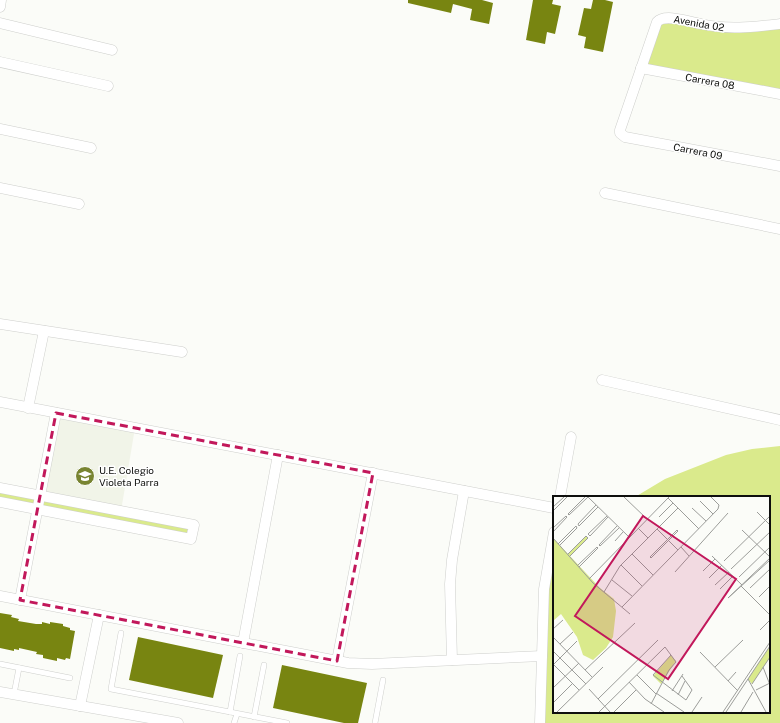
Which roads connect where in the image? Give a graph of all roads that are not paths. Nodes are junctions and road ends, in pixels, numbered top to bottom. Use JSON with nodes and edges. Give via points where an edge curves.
{"nodes":[{"id":1,"x":1,"y":0,"type":"edge"},
{"id":2,"x":0,"y":7,"type":"edge"},
{"id":3,"x":0,"y":23,"type":"edge"},
{"id":4,"x":780,"y":24,"type":"edge"},
{"id":5,"x":112,"y":50,"type":"dead end"},
{"id":6,"x":0,"y":62,"type":"edge"},
{"id":7,"x":640,"y":68,"type":"junction"},
{"id":8,"x":108,"y":86,"type":"dead end"},
{"id":9,"x":780,"y":94,"type":"edge"},
{"id":10,"x":0,"y":129,"type":"edge"},
{"id":11,"x":91,"y":148,"type":"dead end"},
{"id":12,"x":780,"y":166,"type":"edge"},
{"id":13,"x":0,"y":188,"type":"edge"},
{"id":14,"x":605,"y":193,"type":"dead end"},
{"id":15,"x":79,"y":204,"type":"dead end"},
{"id":16,"x":780,"y":229,"type":"edge"},
{"id":17,"x":0,"y":324,"type":"edge"},
{"id":18,"x":44,"y":331,"type":"junction"},
{"id":19,"x":182,"y":352,"type":"dead end"},
{"id":20,"x":602,"y":380,"type":"dead end"},
{"id":21,"x":0,"y":402,"type":"edge"},
{"id":22,"x":28,"y":408,"type":"junction"},
{"id":23,"x":56,"y":413,"type":"junction"},
{"id":24,"x":780,"y":420,"type":"edge"},
{"id":25,"x":572,"y":437,"type":"dead end"},
{"id":26,"x":278,"y":455,"type":"junction"},
{"id":27,"x":373,"y":473,"type":"junction"},
{"id":28,"x":0,"y":488,"type":"edge"},
{"id":29,"x":464,"y":491,"type":"junction"},
{"id":30,"x":40,"y":496,"type":"junction"},
{"id":31,"x":560,"y":496,"type":"edge"},
{"id":32,"x":0,"y":502,"type":"edge"},
{"id":33,"x":553,"y":508,"type":"edge"},
{"id":34,"x":38,"y":509,"type":"junction"},
{"id":35,"x":553,"y":538,"type":"edge"},
{"id":36,"x":0,"y":596,"type":"edge"},
{"id":37,"x":20,"y":600,"type":"junction"},
{"id":38,"x":98,"y":615,"type":"junction"},
{"id":39,"x":121,"y":633,"type":"dead end"},
{"id":40,"x":243,"y":643,"type":"junction"},
{"id":41,"x":240,"y":656,"type":"dead end"},
{"id":42,"x":542,"y":656,"type":"junction"},
{"id":43,"x":452,"y":660,"type":"junction"},
{"id":44,"x":337,"y":661,"type":"junction"},
{"id":45,"x":0,"y":664,"type":"edge"},
{"id":46,"x":264,"y":666,"type":"dead end"},
{"id":47,"x":19,"y":668,"type":"junction"},
{"id":48,"x":70,"y":678,"type":"dead end"},
{"id":49,"x":383,"y":680,"type":"dead end"},
{"id":50,"x":0,"y":692,"type":"edge"},
{"id":51,"x":14,"y":694,"type":"junction"},
{"id":52,"x":80,"y":706,"type":"junction"},
{"id":53,"x":230,"y":712,"type":"junction"},
{"id":54,"x":237,"y":714,"type":"junction"},
{"id":55,"x":254,"y":717,"type":"junction"},
{"id":56,"x":164,"y":722,"type":"edge"},
{"id":57,"x":178,"y":723,"type":"edge"},
{"id":58,"x":234,"y":723,"type":"edge"},
{"id":59,"x":287,"y":723,"type":"edge"},
{"id":60,"x":375,"y":723,"type":"edge"},
{"id":61,"x":540,"y":723,"type":"edge"}],
"edges":[{"from":1,"to":2,"type":"street"},
{"from":3,"to":5,"type":"street"},
{"from":4,"to":7,"type":"street","name":"Avenida 02","via":[[730,28],[666,18],[659,20]]},
{"from":6,"to":8,"type":"street"},
{"from":7,"to":9,"type":"street","name":"Carrera 08"},
{"from":7,"to":12,"type":"street","name":"Carrera 09","via":[[620,130],[624,137]]},
{"from":10,"to":11,"type":"street"},
{"from":13,"to":15,"type":"street"},
{"from":14,"to":16,"type":"street"},
{"from":17,"to":18,"type":"street"},
{"from":18,"to":19,"type":"street"},
{"from":18,"to":22,"type":"street"},
{"from":20,"to":24,"type":"street"},
{"from":21,"to":22,"type":"street"},
{"from":22,"to":23,"type":"street"},
{"from":23,"to":26,"type":"street"},
{"from":23,"to":30,"type":"street"},
{"from":25,"to":31,"type":"street"},
{"from":26,"to":27,"type":"street"},
{"from":26,"to":40,"type":"street"},
{"from":27,"to":29,"type":"street"},
{"from":27,"to":44,"type":"street"},
{"from":28,"to":30,"type":"street"},
{"from":29,"to":33,"type":"street"},
{"from":29,"to":43,"type":"street","via":[[450,584]]},
{"from":30,"to":34,"type":"street"},
{"from":30,"to":34,"type":"street","via":[[194,525],[191,539]]},
{"from":32,"to":34,"type":"street"},
{"from":34,"to":37,"type":"street"},
{"from":35,"to":42,"type":"street","via":[[544,589]]},
{"from":36,"to":37,"type":"street"},
{"from":37,"to":38,"type":"street"},
{"from":38,"to":40,"type":"street"},
{"from":38,"to":52,"type":"street"},
{"from":39,"to":53,"type":"lane","via":[[111,689]]},
{"from":40,"to":44,"type":"street"},
{"from":41,"to":53,"type":"lane"},
{"from":42,"to":43,"type":"street"},
{"from":42,"to":61,"type":"street"},
{"from":43,"to":44,"type":"street","via":[[372,664]]},
{"from":45,"to":47,"type":"lane"},
{"from":46,"to":55,"type":"lane"},
{"from":47,"to":48,"type":"lane"},
{"from":47,"to":51,"type":"lane"},
{"from":49,"to":60,"type":"lane"},
{"from":50,"to":51,"type":"street"},
{"from":51,"to":52,"type":"street"},
{"from":52,"to":56,"type":"street"},
{"from":53,"to":54,"type":"lane"},
{"from":54,"to":55,"type":"lane"},
{"from":54,"to":58,"type":"lane"},
{"from":55,"to":59,"type":"lane"},
{"from":56,"to":57,"type":"street"}]}
